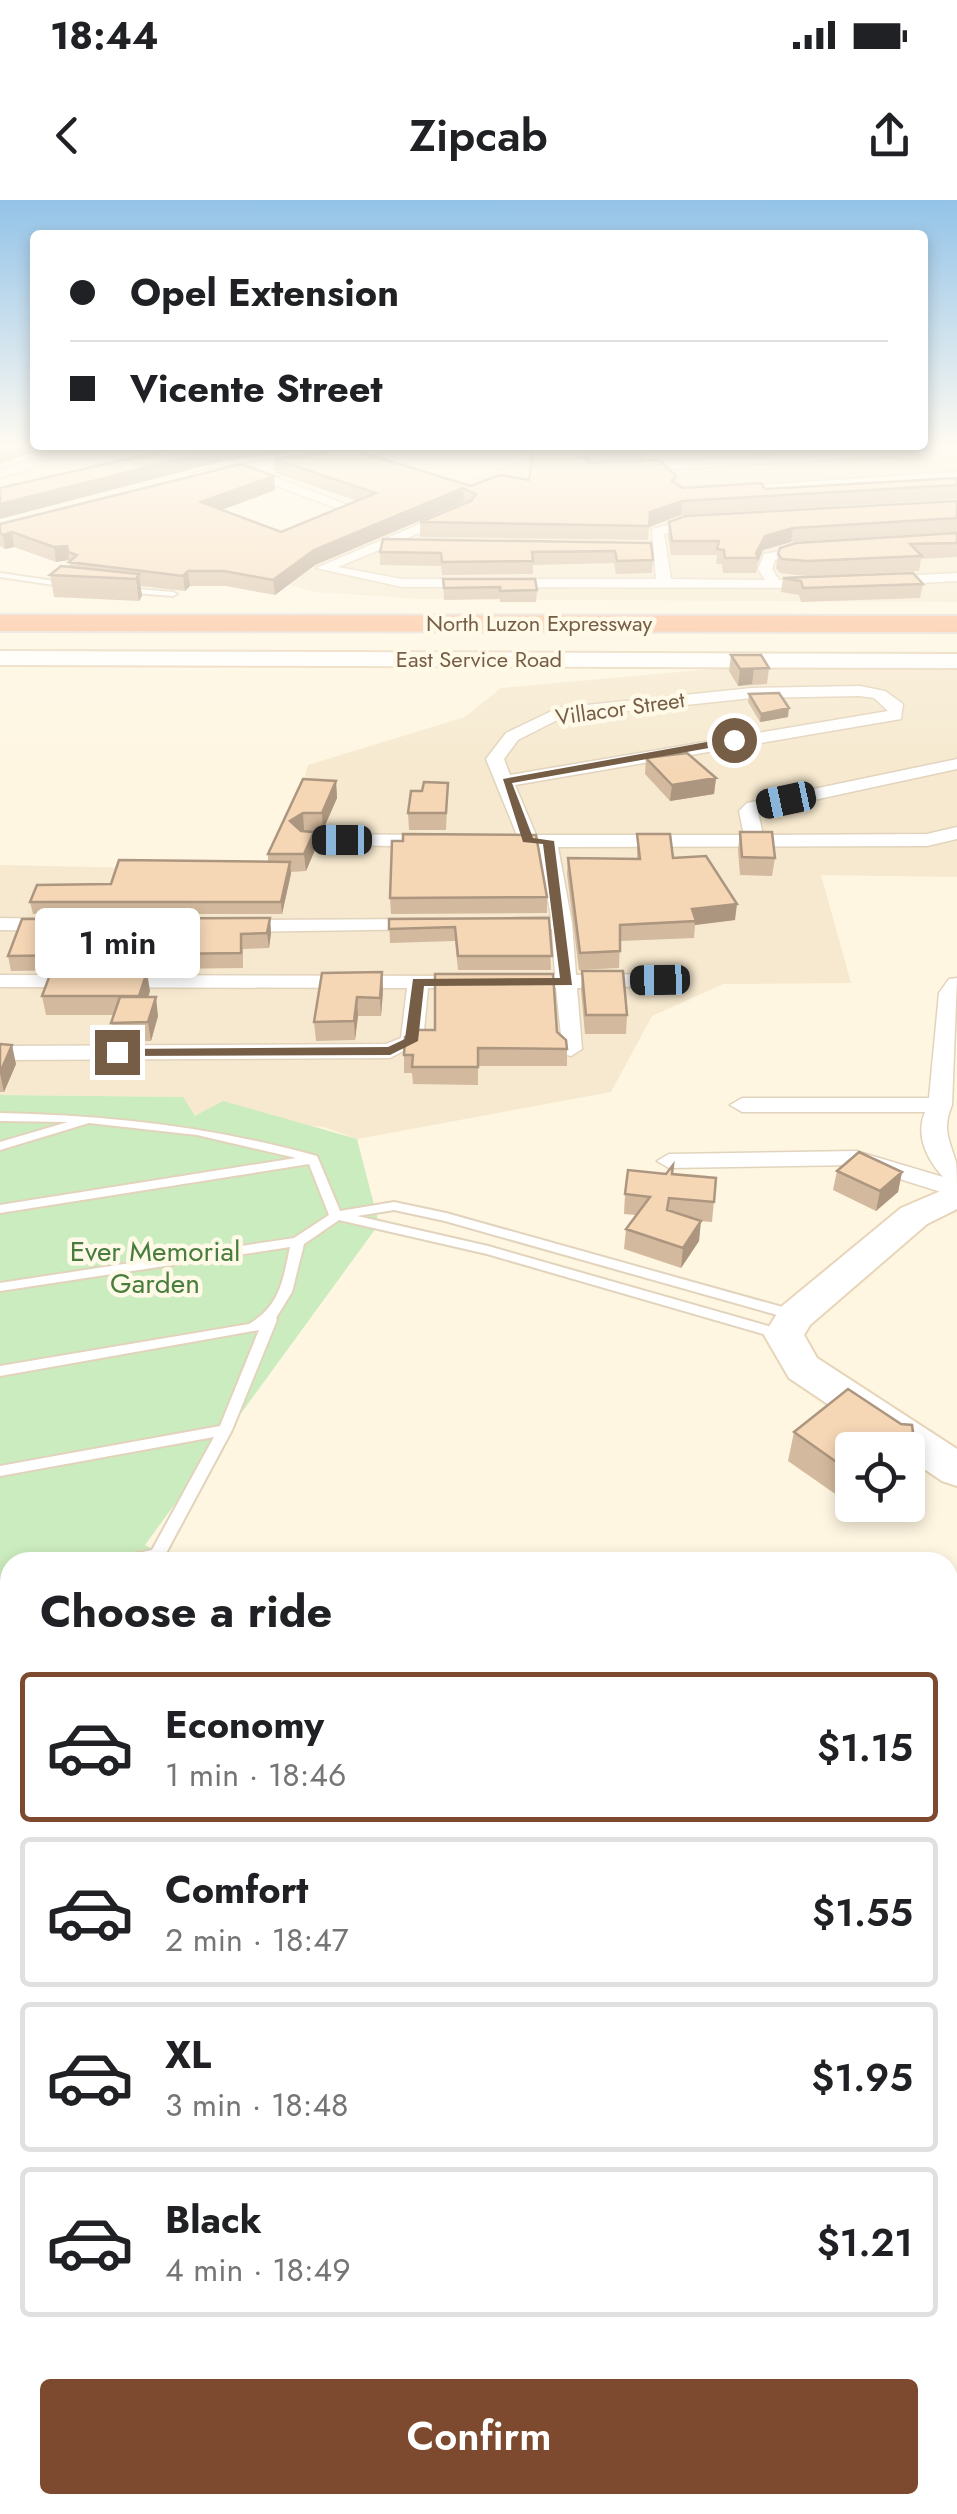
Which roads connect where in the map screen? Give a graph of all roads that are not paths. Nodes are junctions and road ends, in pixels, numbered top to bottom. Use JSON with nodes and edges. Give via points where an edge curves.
{"nodes":[{"id":1,"x":352,"y":556,"type":"edge"},
{"id":2,"x":661,"y":556,"type":"edge"},
{"id":3,"x":775,"y":556,"type":"edge"},
{"id":4,"x":54,"y":574,"type":"edge"},
{"id":5,"x":0,"y":575,"type":"edge"},
{"id":6,"x":957,"y":577,"type":"edge"},
{"id":7,"x":10,"y":578,"type":"junction"},
{"id":8,"x":773,"y":581,"type":"junction"},
{"id":9,"x":44,"y":582,"type":"junction"},
{"id":10,"x":664,"y":582,"type":"junction"},
{"id":11,"x":863,"y":582,"type":"edge"},
{"id":12,"x":825,"y":583,"type":"edge"},
{"id":13,"x":0,"y":585,"type":"edge"},
{"id":14,"x":84,"y":586,"type":"edge"},
{"id":15,"x":118,"y":590,"type":"edge"},
{"id":16,"x":173,"y":594,"type":"edge"},
{"id":17,"x":0,"y":622,"type":"edge"},
{"id":18,"x":957,"y":624,"type":"edge"},
{"id":19,"x":0,"y":640,"type":"edge"},
{"id":20,"x":957,"y":642,"type":"edge"},
{"id":21,"x":0,"y":658,"type":"edge"},
{"id":22,"x":957,"y":661,"type":"edge"},
{"id":23,"x":957,"y":764,"type":"edge"},
{"id":24,"x":506,"y":781,"type":"junction"},
{"id":25,"x":957,"y":833,"type":"edge"},
{"id":26,"x":304,"y":840,"type":"edge"},
{"id":27,"x":756,"y":840,"type":"junction"},
{"id":28,"x":454,"y":841,"type":"edge"},
{"id":29,"x":492,"y":841,"type":"edge"},
{"id":30,"x":538,"y":841,"type":"junction"},
{"id":31,"x":562,"y":923,"type":"junction"},
{"id":32,"x":0,"y":924,"type":"edge"},
{"id":33,"x":483,"y":924,"type":"edge"},
{"id":34,"x":76,"y":925,"type":"edge"},
{"id":35,"x":444,"y":925,"type":"edge"},
{"id":36,"x":210,"y":926,"type":"edge"},
{"id":37,"x":660,"y":980,"type":"dead end"},
{"id":38,"x":0,"y":981,"type":"edge"},
{"id":39,"x":418,"y":982,"type":"junction"},
{"id":40,"x":567,"y":982,"type":"junction"},
{"id":41,"x":957,"y":984,"type":"edge"},
{"id":42,"x":571,"y":1049,"type":"edge"},
{"id":43,"x":0,"y":1053,"type":"edge"},
{"id":44,"x":940,"y":1105,"type":"junction"},
{"id":45,"x":742,"y":1106,"type":"dead end"},
{"id":46,"x":0,"y":1117,"type":"edge"},
{"id":47,"x":98,"y":1117,"type":"junction"},
{"id":48,"x":0,"y":1146,"type":"edge"},
{"id":49,"x":313,"y":1158,"type":"junction"},
{"id":50,"x":669,"y":1161,"type":"dead end"},
{"id":51,"x":957,"y":1178,"type":"edge"},
{"id":52,"x":957,"y":1192,"type":"edge"},
{"id":53,"x":0,"y":1208,"type":"edge"},
{"id":54,"x":336,"y":1216,"type":"junction"},
{"id":55,"x":298,"y":1242,"type":"junction"},
{"id":56,"x":0,"y":1287,"type":"edge"},
{"id":57,"x":270,"y":1320,"type":"junction"},
{"id":58,"x":789,"y":1325,"type":"junction"},
{"id":59,"x":0,"y":1371,"type":"edge"},
{"id":60,"x":224,"y":1430,"type":"junction"},
{"id":61,"x":957,"y":1470,"type":"edge"},
{"id":62,"x":0,"y":1471,"type":"edge"},
{"id":63,"x":162,"y":1552,"type":"edge"}],
"edges":[{"from":1,"to":10,"type":"street","via":[[323,568],[402,582]]},
{"from":2,"to":10,"type":"street"},
{"from":3,"to":8,"type":"street","via":[[765,570]]},
{"from":4,"to":9,"type":"lane"},
{"from":5,"to":7,"type":"lane"},
{"from":6,"to":11,"type":"street"},
{"from":7,"to":9,"type":"lane"},
{"from":7,"to":13,"type":"lane"},
{"from":8,"to":10,"type":"street"},
{"from":8,"to":12,"type":"street"},
{"from":9,"to":14,"type":"lane"},
{"from":15,"to":16,"type":"lane"},
{"from":17,"to":18,"type":"highway","name":"North Luzon Expressway"},
{"from":19,"to":20,"type":"highway","name":"North Luzon Expressway"},
{"from":21,"to":22,"type":"street","name":"East Service Road"},
{"from":23,"to":27,"type":"street","via":[[753,807],[748,811]]},
{"from":24,"to":24,"type":"street","name":"Villacor Street","via":[[895,715],[897,708],[860,691],[734,694],[558,713],[499,747],[495,759]]},
{"from":24,"to":30,"type":"street","name":"Villacor Street"},
{"from":25,"to":27,"type":"street","via":[[926,840]]},
{"from":26,"to":28,"type":"street"},
{"from":27,"to":30,"type":"street"},
{"from":29,"to":30,"type":"street"},
{"from":30,"to":31,"type":"street","name":"Villacor Street"},
{"from":31,"to":33,"type":"street"},
{"from":31,"to":40,"type":"street","name":"Villacor Street"},
{"from":32,"to":34,"type":"street"},
{"from":35,"to":36,"type":"street"},
{"from":37,"to":40,"type":"street"},
{"from":38,"to":39,"type":"street"},
{"from":39,"to":40,"type":"street"},
{"from":39,"to":43,"type":"street","via":[[412,1041],[390,1051]]},
{"from":40,"to":42,"type":"street","name":"Villacor Street"},
{"from":41,"to":44,"type":"street","via":[[950,992]]},
{"from":44,"to":45,"type":"street"},
{"from":44,"to":51,"type":"street","via":[[934,1140]]},
{"from":46,"to":47,"type":"lane"},
{"from":47,"to":48,"type":"lane"},
{"from":47,"to":49,"type":"lane","via":[[167,1124]]},
{"from":49,"to":53,"type":"lane"},
{"from":49,"to":54,"type":"lane"},
{"from":50,"to":52,"type":"street","via":[[856,1158]]},
{"from":52,"to":58,"type":"street","via":[[914,1216]]},
{"from":54,"to":55,"type":"lane"},
{"from":54,"to":58,"type":"lane"},
{"from":54,"to":58,"type":"lane","via":[[394,1206],[446,1217]]},
{"from":55,"to":56,"type":"lane"},
{"from":55,"to":57,"type":"lane","via":[[282,1304]]},
{"from":57,"to":59,"type":"lane"},
{"from":57,"to":60,"type":"lane"},
{"from":58,"to":61,"type":"street","via":[[803,1368]]},
{"from":60,"to":62,"type":"lane"},
{"from":60,"to":63,"type":"lane"}]}
